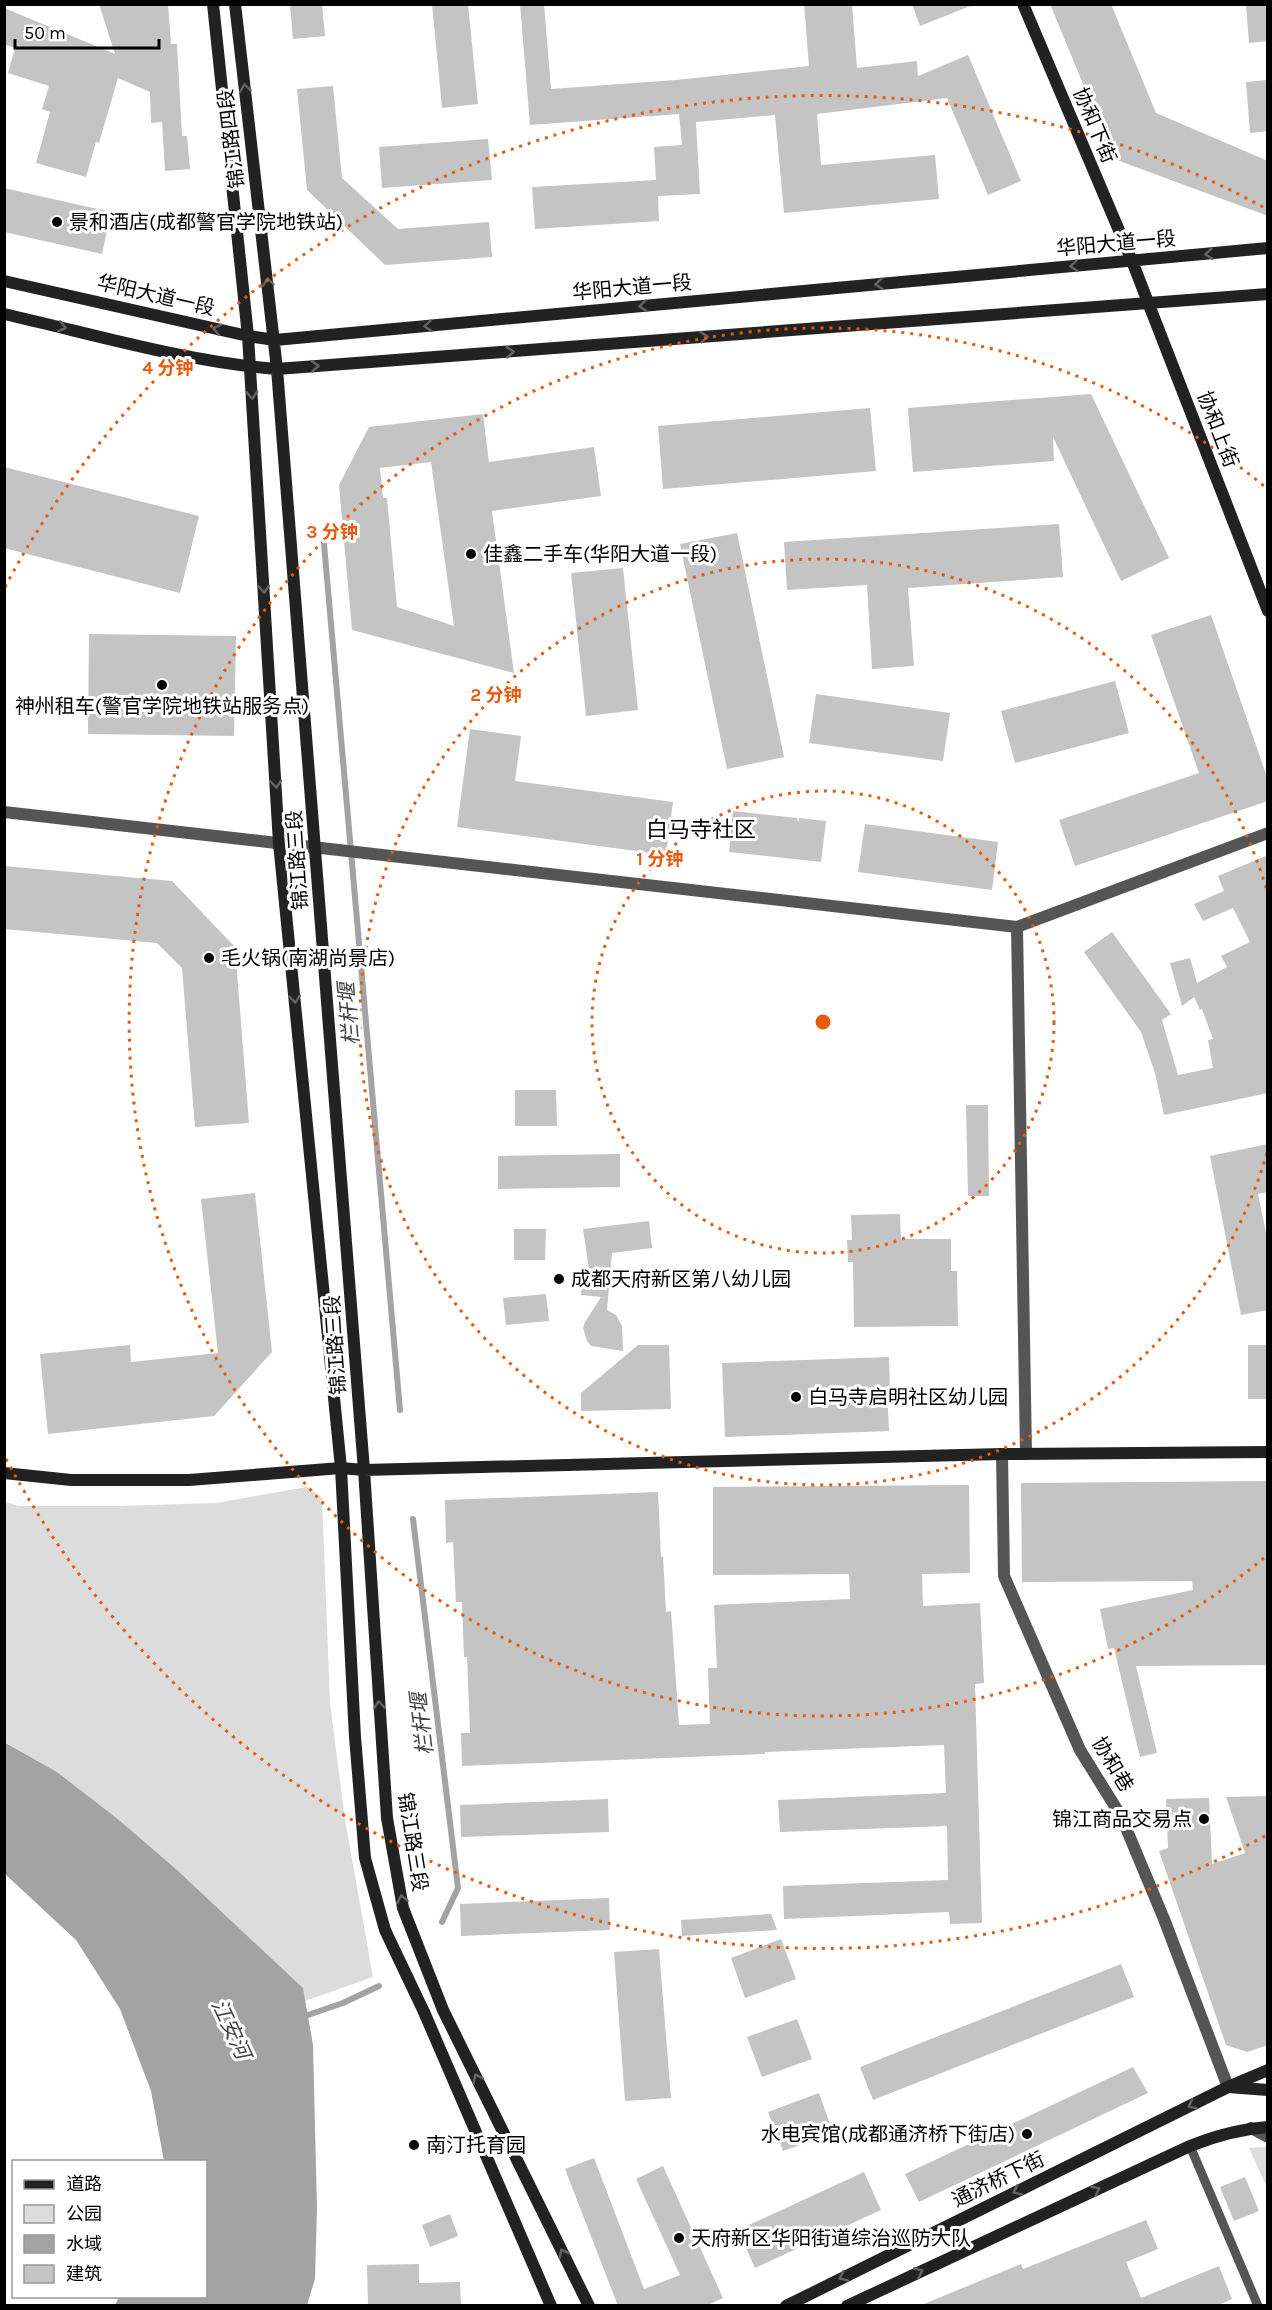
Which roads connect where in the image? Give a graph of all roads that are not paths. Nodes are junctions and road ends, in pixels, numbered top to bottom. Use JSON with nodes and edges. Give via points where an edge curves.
{"nodes":[{"id":1,"x":213,"y":4,"type":"edge"},
{"id":2,"x":235,"y":4,"type":"edge"},
{"id":3,"x":1023,"y":4,"type":"edge"},
{"id":4,"x":1268,"y":248,"type":"edge"},
{"id":5,"x":1132,"y":261,"type":"junction"},
{"id":6,"x":4,"y":281,"type":"edge"},
{"id":7,"x":1268,"y":294,"type":"edge"},
{"id":8,"x":1148,"y":304,"type":"junction"},
{"id":9,"x":4,"y":314,"type":"edge"},
{"id":10,"x":248,"y":336,"type":"junction"},
{"id":11,"x":275,"y":340,"type":"junction"},
{"id":12,"x":251,"y":367,"type":"junction"},
{"id":13,"x":277,"y":369,"type":"junction"},
{"id":14,"x":1268,"y":611,"type":"edge"},
{"id":15,"x":4,"y":812,"type":"edge"},
{"id":16,"x":1268,"y":833,"type":"edge"},
{"id":17,"x":279,"y":843,"type":"junction"},
{"id":18,"x":315,"y":847,"type":"junction"},
{"id":19,"x":1017,"y":927,"type":"junction"},
{"id":20,"x":1268,"y":1452,"type":"edge"},
{"id":21,"x":1002,"y":1454,"type":"junction"},
{"id":22,"x":1026,"y":1454,"type":"junction"},
{"id":23,"x":341,"y":1468,"type":"junction"},
{"id":24,"x":364,"y":1470,"type":"junction"},
{"id":25,"x":4,"y":1473,"type":"edge"},
{"id":26,"x":1268,"y":2070,"type":"edge"},
{"id":27,"x":1228,"y":2087,"type":"junction"},
{"id":28,"x":1268,"y":2091,"type":"edge"},
{"id":29,"x":1268,"y":2127,"type":"edge"},
{"id":30,"x":1251,"y":2128,"type":"junction"},
{"id":31,"x":1268,"y":2137,"type":"edge"},
{"id":32,"x":1190,"y":2146,"type":"junction"},
{"id":33,"x":551,"y":2306,"type":"edge"},
{"id":34,"x":589,"y":2306,"type":"edge"},
{"id":35,"x":786,"y":2306,"type":"edge"},
{"id":36,"x":847,"y":2306,"type":"edge"},
{"id":37,"x":1258,"y":2306,"type":"edge"}],
"edges":[{"from":1,"to":10,"type":"main road","name":"锦江路四段"},
{"from":11,"to":2,"type":"main road","name":"锦江路四段","one_way":true},
{"from":3,"to":5,"type":"main road","name":"协和下街"},
{"from":4,"to":5,"type":"main road","name":"华阳大道一段","one_way":true},
{"from":5,"to":8,"type":"main road","name":"协和上街"},
{"from":5,"to":11,"type":"main road","name":"华阳大道一段","one_way":true},
{"from":10,"to":6,"type":"main road","name":"华阳大道一段","one_way":true},
{"from":7,"to":8,"type":"main road"},
{"from":13,"to":8,"type":"main road","one_way":true},
{"from":8,"to":14,"type":"main road","name":"协和上街"},
{"from":9,"to":12,"type":"main road","one_way":true},
{"from":10,"to":11,"type":"main road","name":"华阳大道一段"},
{"from":10,"to":12,"type":"main road","name":"锦江路三段"},
{"from":11,"to":13,"type":"main road","name":"锦江路三段"},
{"from":12,"to":13,"type":"main road"},
{"from":12,"to":17,"type":"main road","name":"锦江路三段","one_way":true},
{"from":13,"to":18,"type":"main road","name":"锦江路三段"},
{"from":15,"to":17,"type":"street"},
{"from":16,"to":19,"type":"street"},
{"from":17,"to":18,"type":"street"},
{"from":17,"to":23,"type":"main road","name":"锦江路三段","one_way":true},
{"from":18,"to":19,"type":"street"},
{"from":18,"to":24,"type":"main road","name":"锦江路三段"},
{"from":19,"to":22,"type":"street"},
{"from":20,"to":22,"type":"main road"},
{"from":21,"to":22,"type":"main road"},
{"from":21,"to":24,"type":"main road"},
{"from":21,"to":27,"type":"street","name":"协和巷","via":[[1004,1576],[1080,1750],[1122,1816]]},
{"from":23,"to":24,"type":"main road"},
{"from":23,"to":25,"type":"main road","via":[[189,1480],[71,1480]]},
{"from":23,"to":33,"type":"main road","name":"锦江路三段","via":[[365,1858],[385,1930]]},
{"from":34,"to":24,"type":"main road","name":"锦江路三段","one_way":true,"via":[[443,2010],[404,1908],[387,1818]]},
{"from":26,"to":27,"type":"main road","name":"通济桥下街"},
{"from":27,"to":28,"type":"main road"},
{"from":27,"to":35,"type":"main road","name":"通济桥下街","one_way":true},
{"from":29,"to":30,"type":"main road"},
{"from":30,"to":31,"type":"street"},
{"from":30,"to":32,"type":"main road","via":[[1213,2136]]},
{"from":36,"to":32,"type":"main road","one_way":true},
{"from":32,"to":37,"type":"lane"}]}
